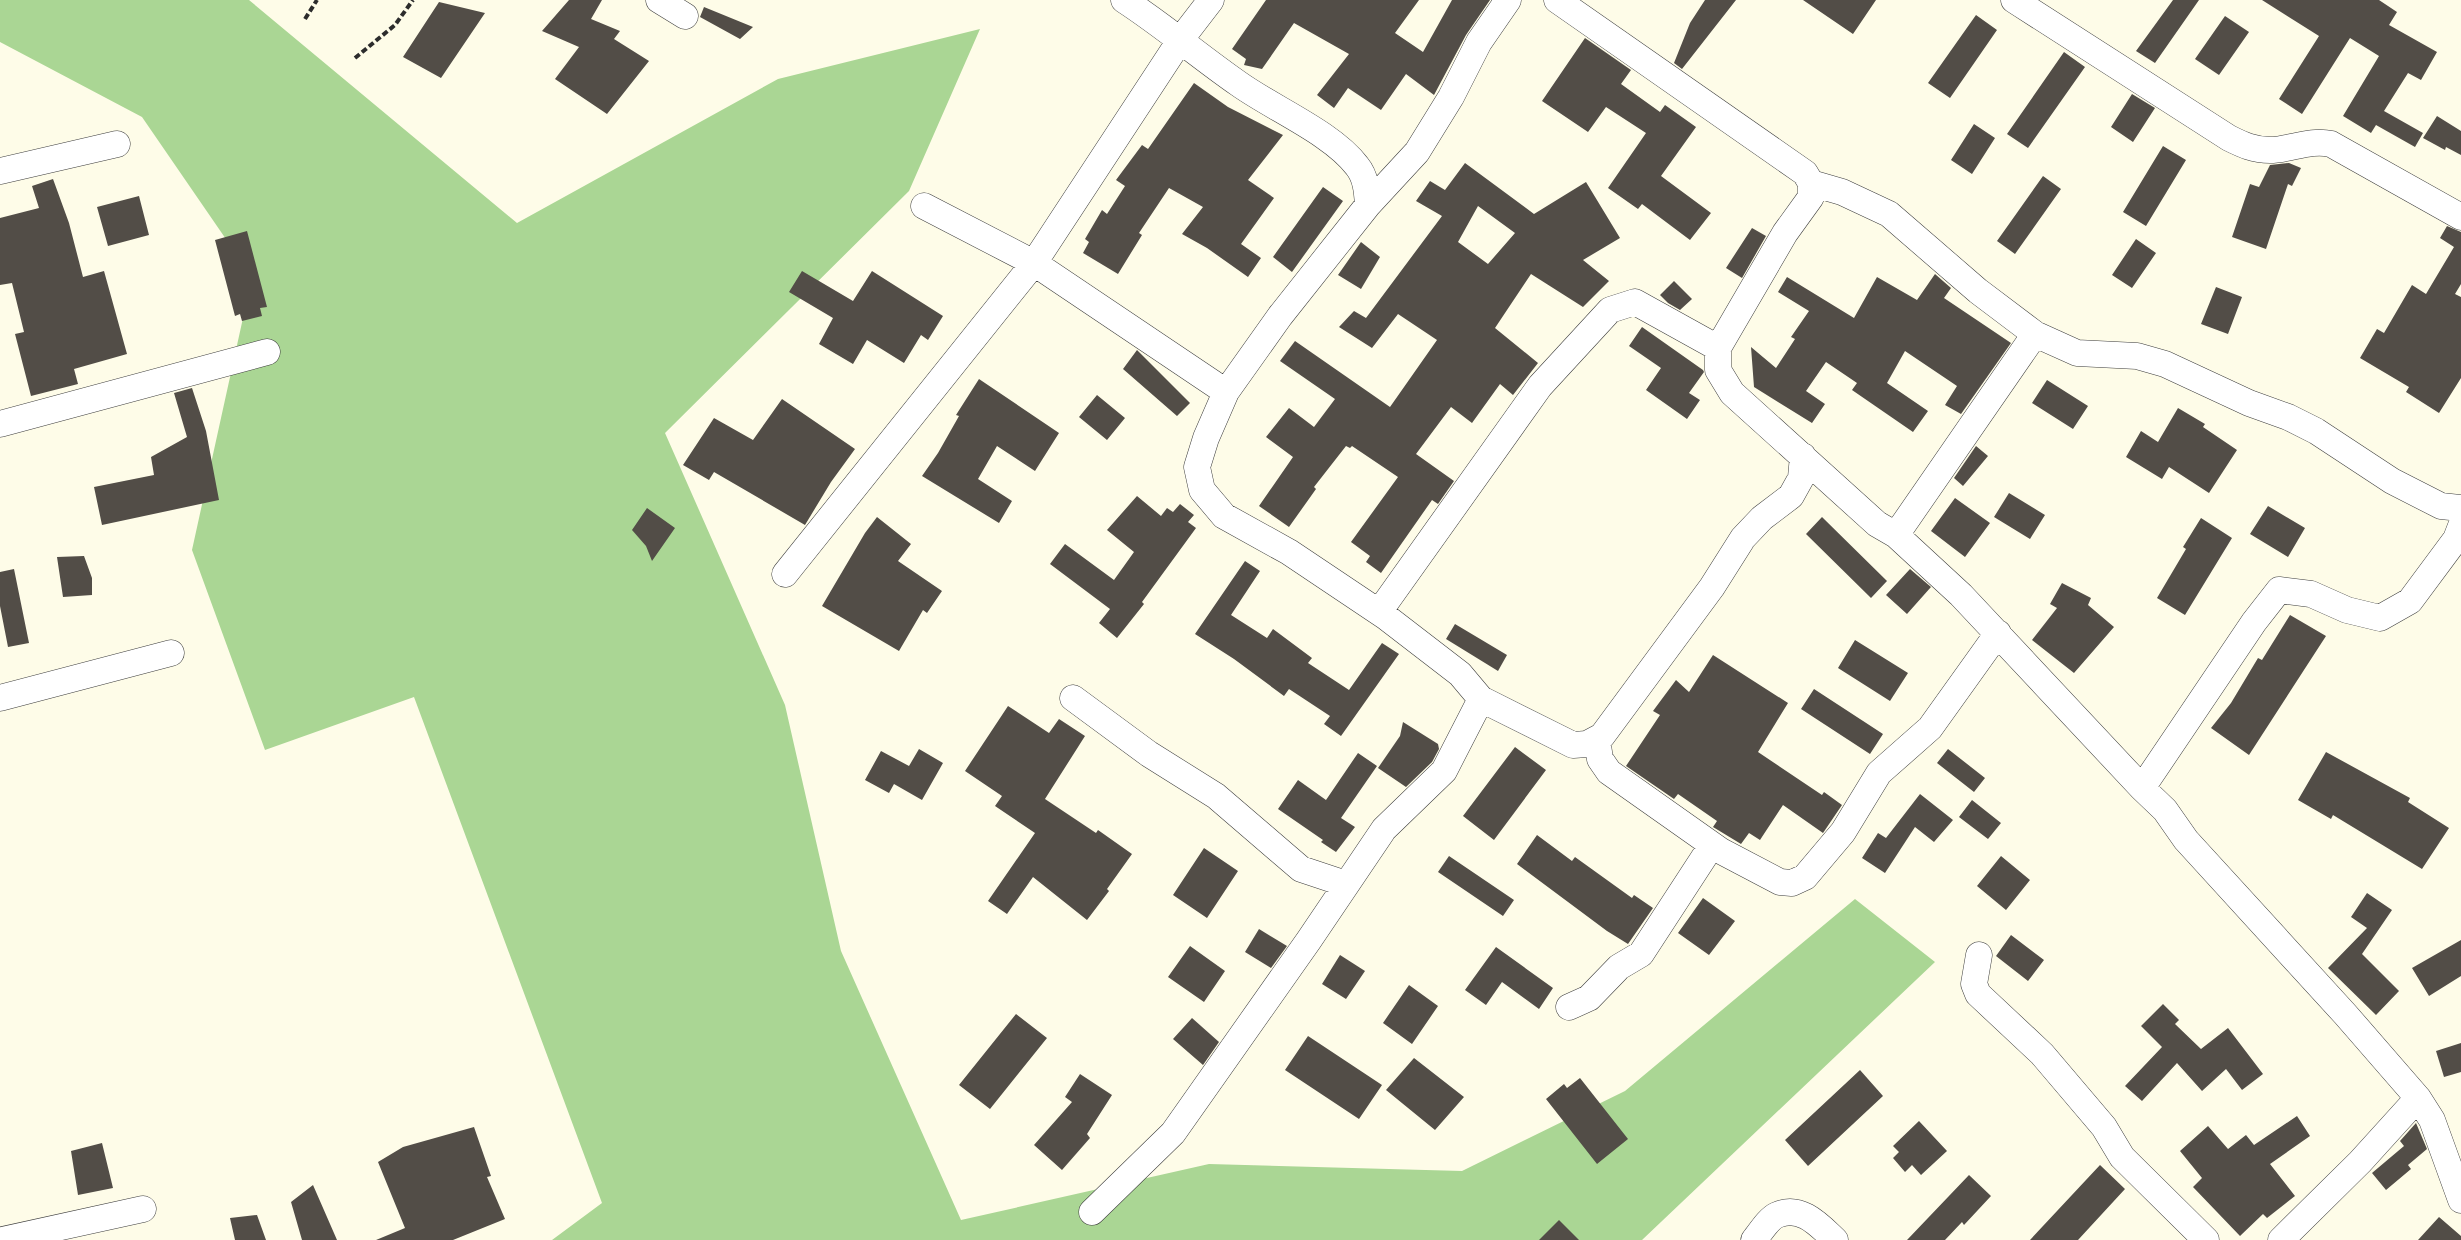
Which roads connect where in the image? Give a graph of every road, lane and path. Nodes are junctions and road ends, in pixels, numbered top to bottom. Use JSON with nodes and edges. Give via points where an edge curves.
{"nodes":[{"id":1,"x":317,"y":0,"type":"edge"},
{"id":2,"x":413,"y":0,"type":"edge"},
{"id":3,"x":659,"y":0,"type":"edge"},
{"id":4,"x":1124,"y":0,"type":"edge"},
{"id":5,"x":1211,"y":0,"type":"edge"},
{"id":6,"x":1508,"y":0,"type":"edge"},
{"id":7,"x":1557,"y":0,"type":"edge"},
{"id":8,"x":2014,"y":0,"type":"edge"},
{"id":9,"x":686,"y":16,"type":"dead end"},
{"id":10,"x":305,"y":19,"type":"dead end"},
{"id":11,"x":1181,"y":39,"type":"junction"},
{"id":12,"x":355,"y":58,"type":"dead end"},
{"id":13,"x":117,"y":144,"type":"dead end"},
{"id":14,"x":0,"y":171,"type":"edge"},
{"id":15,"x":1811,"y":183,"type":"junction"},
{"id":16,"x":1368,"y":205,"type":"junction"},
{"id":17,"x":924,"y":206,"type":"dead end"},
{"id":18,"x":2461,"y":217,"type":"edge"},
{"id":19,"x":1034,"y":263,"type":"junction"},
{"id":20,"x":2036,"y":334,"type":"junction"},
{"id":21,"x":1718,"y":348,"type":"junction"},
{"id":22,"x":267,"y":352,"type":"dead end"},
{"id":23,"x":1226,"y":392,"type":"junction"},
{"id":24,"x":0,"y":424,"type":"edge"},
{"id":25,"x":1803,"y":456,"type":"junction"},
{"id":26,"x":2461,"y":508,"type":"edge"},
{"id":27,"x":2461,"y":526,"type":"edge"},
{"id":28,"x":1896,"y":535,"type":"junction"},
{"id":29,"x":784,"y":574,"type":"dead end"},
{"id":30,"x":1379,"y":612,"type":"junction"},
{"id":31,"x":1998,"y":633,"type":"junction"},
{"id":32,"x":171,"y":653,"type":"dead end"},
{"id":33,"x":0,"y":698,"type":"edge"},
{"id":34,"x":1073,"y":698,"type":"dead end"},
{"id":35,"x":1481,"y":699,"type":"junction"},
{"id":36,"x":1597,"y":739,"type":"junction"},
{"id":37,"x":2142,"y":788,"type":"junction"},
{"id":38,"x":1712,"y":845,"type":"junction"},
{"id":39,"x":1347,"y":884,"type":"junction"},
{"id":40,"x":1979,"y":955,"type":"dead end"},
{"id":41,"x":1569,"y":1006,"type":"dead end"},
{"id":42,"x":2418,"y":1098,"type":"junction"},
{"id":43,"x":2461,"y":1200,"type":"edge"},
{"id":44,"x":143,"y":1209,"type":"dead end"},
{"id":45,"x":1092,"y":1212,"type":"dead end"},
{"id":46,"x":2,"y":1240,"type":"edge"},
{"id":47,"x":1754,"y":1240,"type":"edge"},
{"id":48,"x":1835,"y":1240,"type":"edge"},
{"id":49,"x":2206,"y":1240,"type":"edge"},
{"id":50,"x":2281,"y":1240,"type":"edge"}],
"edges":[{"from":1,"to":10,"type":"path"},
{"from":2,"to":12,"type":"path","via":[[395,25]]},
{"from":3,"to":9,"type":"street"},
{"from":4,"to":11,"type":"street"},
{"from":5,"to":11,"type":"street"},
{"from":6,"to":16,"type":"street","via":[[1479,42],[1417,152]]},
{"from":7,"to":15,"type":"street","via":[[1805,173]]},
{"from":8,"to":18,"type":"street","via":[[2229,138],[2248,147],[2271,150],[2321,141],[2331,144]]},
{"from":11,"to":16,"type":"street","via":[[1240,85],[1331,142],[1357,166],[1366,184]]},
{"from":11,"to":19,"type":"street"},
{"from":13,"to":14,"type":"street"},
{"from":15,"to":20,"type":"street","via":[[1889,213],[1978,291]]},
{"from":15,"to":21,"type":"street","via":[[1811,197],[1785,232]]},
{"from":16,"to":23,"type":"street"},
{"from":17,"to":19,"type":"street"},
{"from":19,"to":23,"type":"street"},
{"from":19,"to":29,"type":"street"},
{"from":20,"to":26,"type":"street","via":[[2078,353],[2137,356],[2164,364],[2316,431],[2392,481],[2441,506]]},
{"from":20,"to":28,"type":"street"},
{"from":21,"to":25,"type":"street","via":[[1718,370],[1732,393]]},
{"from":21,"to":30,"type":"street","via":[[1635,303],[1610,310],[1540,386]]},
{"from":22,"to":24,"type":"street"},
{"from":23,"to":30,"type":"street","via":[[1197,467],[1202,490],[1224,516],[1289,552]]},
{"from":25,"to":28,"type":"street","via":[[1877,524]]},
{"from":25,"to":36,"type":"street","via":[[1802,478],[1791,496],[1743,538],[1705,597]]},
{"from":27,"to":37,"type":"street","via":[[2456,539],[2410,601],[2380,618],[2347,610],[2311,594],[2279,590]]},
{"from":28,"to":31,"type":"street"},
{"from":30,"to":35,"type":"street","via":[[1460,674]]},
{"from":31,"to":37,"type":"street"},
{"from":31,"to":38,"type":"street","via":[[1930,728],[1879,773],[1843,832],[1805,877],[1792,883],[1780,882]]},
{"from":32,"to":33,"type":"street"},
{"from":34,"to":39,"type":"street","via":[[1149,754],[1216,796],[1301,869]]},
{"from":35,"to":36,"type":"street","via":[[1573,745]]},
{"from":35,"to":39,"type":"street","via":[[1444,771],[1384,829]]},
{"from":36,"to":38,"type":"street","via":[[1600,759],[1609,772]]},
{"from":37,"to":42,"type":"street"},
{"from":38,"to":41,"type":"street","via":[[1641,954],[1619,967],[1589,998]]},
{"from":39,"to":45,"type":"street","via":[[1173,1133]]},
{"from":40,"to":49,"type":"street","via":[[1974,984],[1978,994],[2042,1054],[2104,1127],[2122,1157]]},
{"from":42,"to":43,"type":"street","via":[[2432,1120]]},
{"from":42,"to":50,"type":"street"},
{"from":44,"to":46,"type":"street"},
{"from":47,"to":48,"type":"street","via":[[1776,1215],[1793,1212],[1810,1217]]}]}
